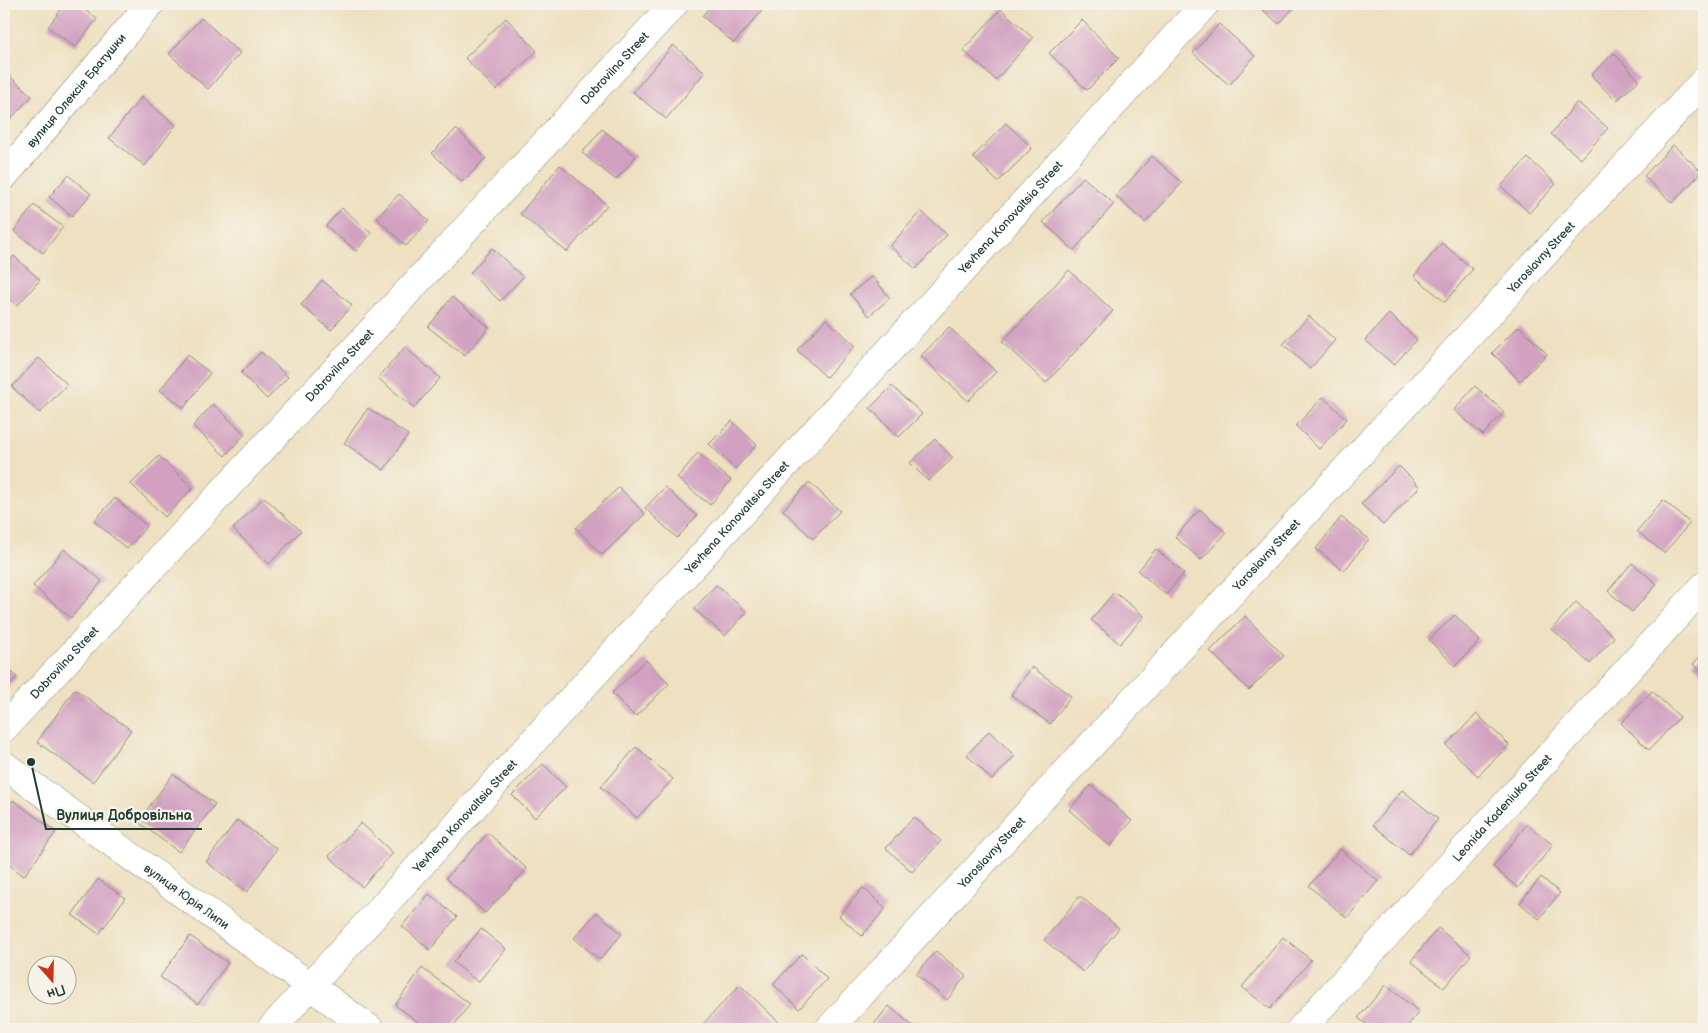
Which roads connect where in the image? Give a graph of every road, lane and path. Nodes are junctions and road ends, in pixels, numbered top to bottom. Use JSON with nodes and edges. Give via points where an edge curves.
{"nodes":[{"id":1,"x":150,"y":4,"type":"edge"},
{"id":2,"x":674,"y":4,"type":"edge"},
{"id":3,"x":1204,"y":4,"type":"edge"},
{"id":4,"x":1704,"y":81,"type":"edge"},
{"id":5,"x":4,"y":176,"type":"edge"},
{"id":6,"x":1704,"y":586,"type":"edge"},
{"id":7,"x":4,"y":728,"type":"edge"},
{"id":8,"x":4,"y":765,"type":"edge"},
{"id":9,"x":311,"y":986,"type":"junction"},
{"id":10,"x":271,"y":1029,"type":"edge"},
{"id":11,"x":370,"y":1029,"type":"edge"},
{"id":12,"x":829,"y":1029,"type":"edge"},
{"id":13,"x":1301,"y":1029,"type":"edge"}],
"edges":[{"from":1,"to":5,"type":"street","name":"вулиця Олексія Братушки"},
{"from":2,"to":7,"type":"street","name":"Dobrovilna Street"},
{"from":3,"to":9,"type":"street","name":"Yevhena Konovaltsia Street"},
{"from":4,"to":12,"type":"street","name":"Yaroslavny Street"},
{"from":6,"to":13,"type":"street","name":"Leonida Kadeniuka Street"},
{"from":8,"to":9,"type":"street","name":"вулиця Юрія Липи"},
{"from":9,"to":10,"type":"street","name":"Yevhena Konovaltsia Street"},
{"from":9,"to":11,"type":"street","name":"вулиця Юрія Липи"}]}
